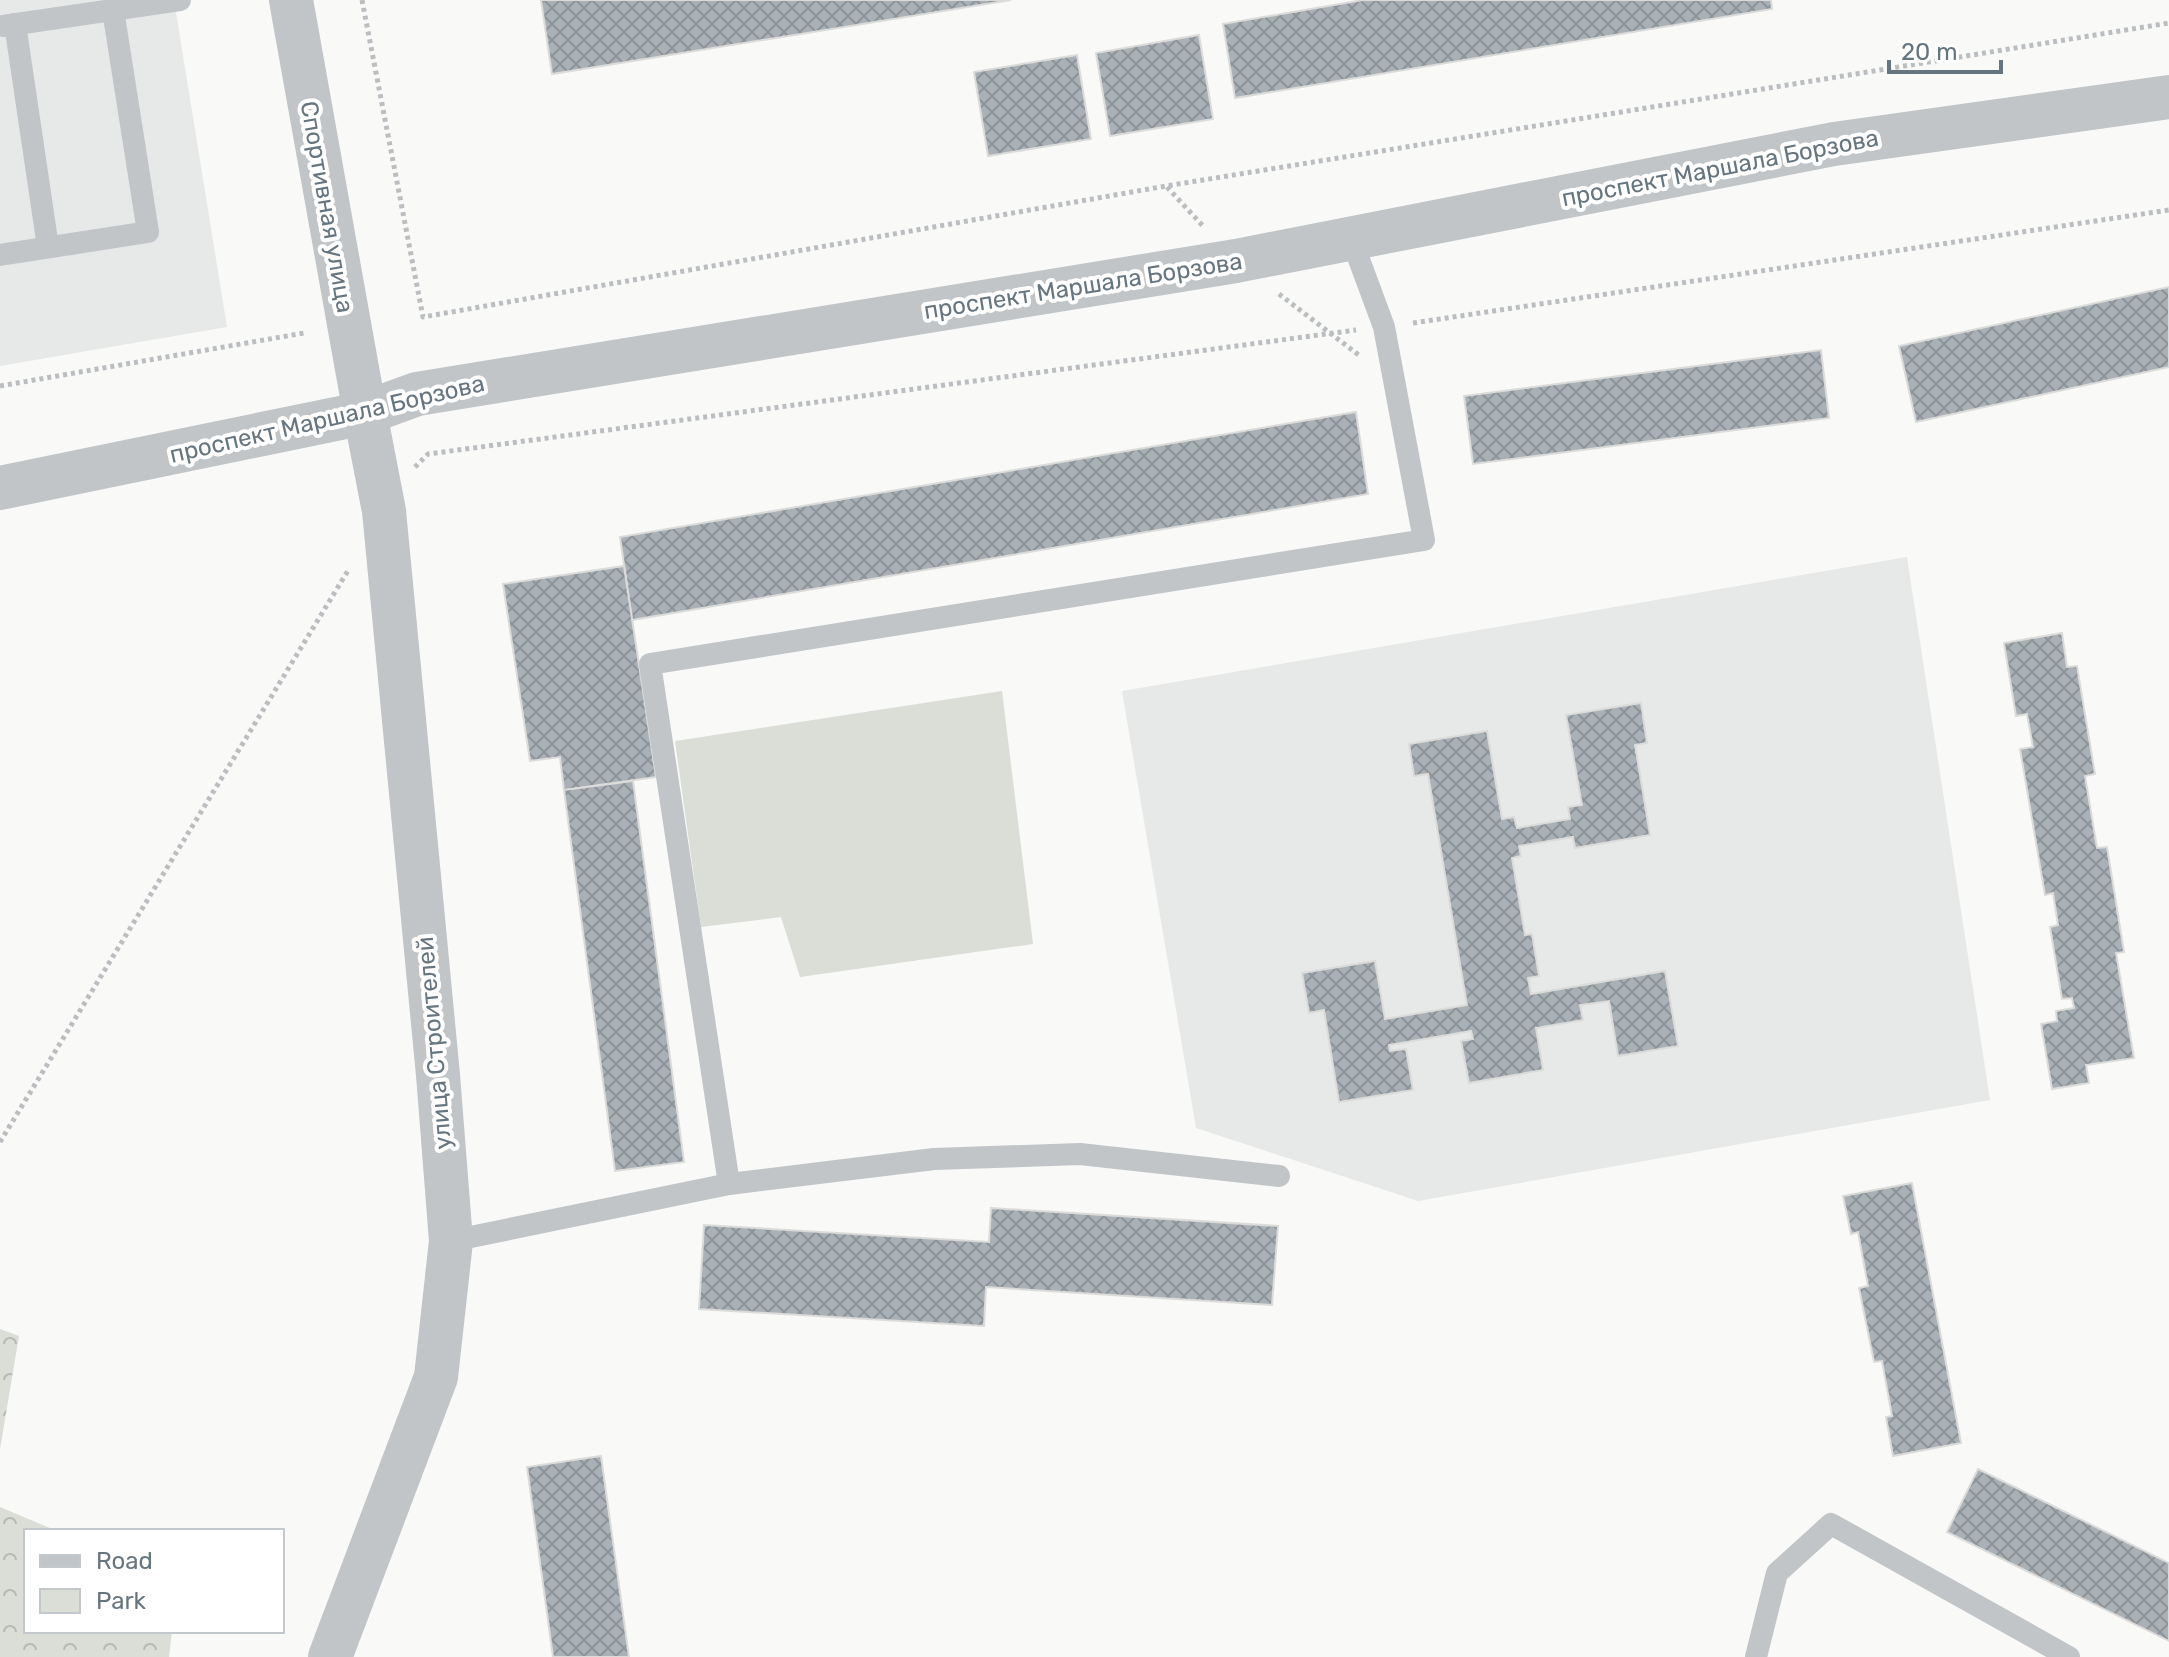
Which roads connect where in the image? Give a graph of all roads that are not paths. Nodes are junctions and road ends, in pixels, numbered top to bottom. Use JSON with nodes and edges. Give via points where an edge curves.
{"nodes":[{"id":1,"x":180,"y":0,"type":"edge"},
{"id":2,"x":291,"y":0,"type":"edge"},
{"id":3,"x":113,"y":10,"type":"junction"},
{"id":4,"x":7,"y":26,"type":"edge"},
{"id":5,"x":2169,"y":97,"type":"edge"},
{"id":6,"x":1351,"y":238,"type":"junction"},
{"id":7,"x":48,"y":247,"type":"junction"},
{"id":8,"x":0,"y":255,"type":"edge"},
{"id":9,"x":365,"y":413,"type":"junction"},
{"id":10,"x":0,"y":488,"type":"edge"},
{"id":11,"x":1279,"y":1176,"type":"dead end"},
{"id":12,"x":729,"y":1184,"type":"junction"},
{"id":13,"x":451,"y":1241,"type":"junction"},
{"id":14,"x":330,"y":1657,"type":"edge"},
{"id":15,"x":1756,"y":1657,"type":"edge"},
{"id":16,"x":2069,"y":1657,"type":"edge"}],
"edges":[{"from":1,"to":3,"type":"lane"},
{"from":2,"to":9,"type":"street","name":"Спортивная улица"},
{"from":3,"to":4,"type":"lane"},
{"from":3,"to":7,"type":"lane","via":[[148,232]]},
{"from":4,"to":7,"type":"lane"},
{"from":5,"to":6,"type":"street","name":"проспект Маршала Борзова","via":[[1834,144]]},
{"from":6,"to":9,"type":"street","name":"проспект Маршала Борзова","via":[[417,394]]},
{"from":6,"to":12,"type":"lane","via":[[1384,327],[1424,540],[650,664]]},
{"from":7,"to":8,"type":"lane"},
{"from":9,"to":10,"type":"street","name":"проспект Маршала Борзова"},
{"from":9,"to":13,"type":"street","name":"улица Строителей","via":[[384,511]]},
{"from":11,"to":12,"type":"lane","via":[[1080,1154],[934,1159]]},
{"from":12,"to":13,"type":"lane"},
{"from":13,"to":14,"type":"street","name":"улица Строителей","via":[[436,1377]]},
{"from":15,"to":16,"type":"lane","via":[[1777,1573],[1831,1524]]}]}
